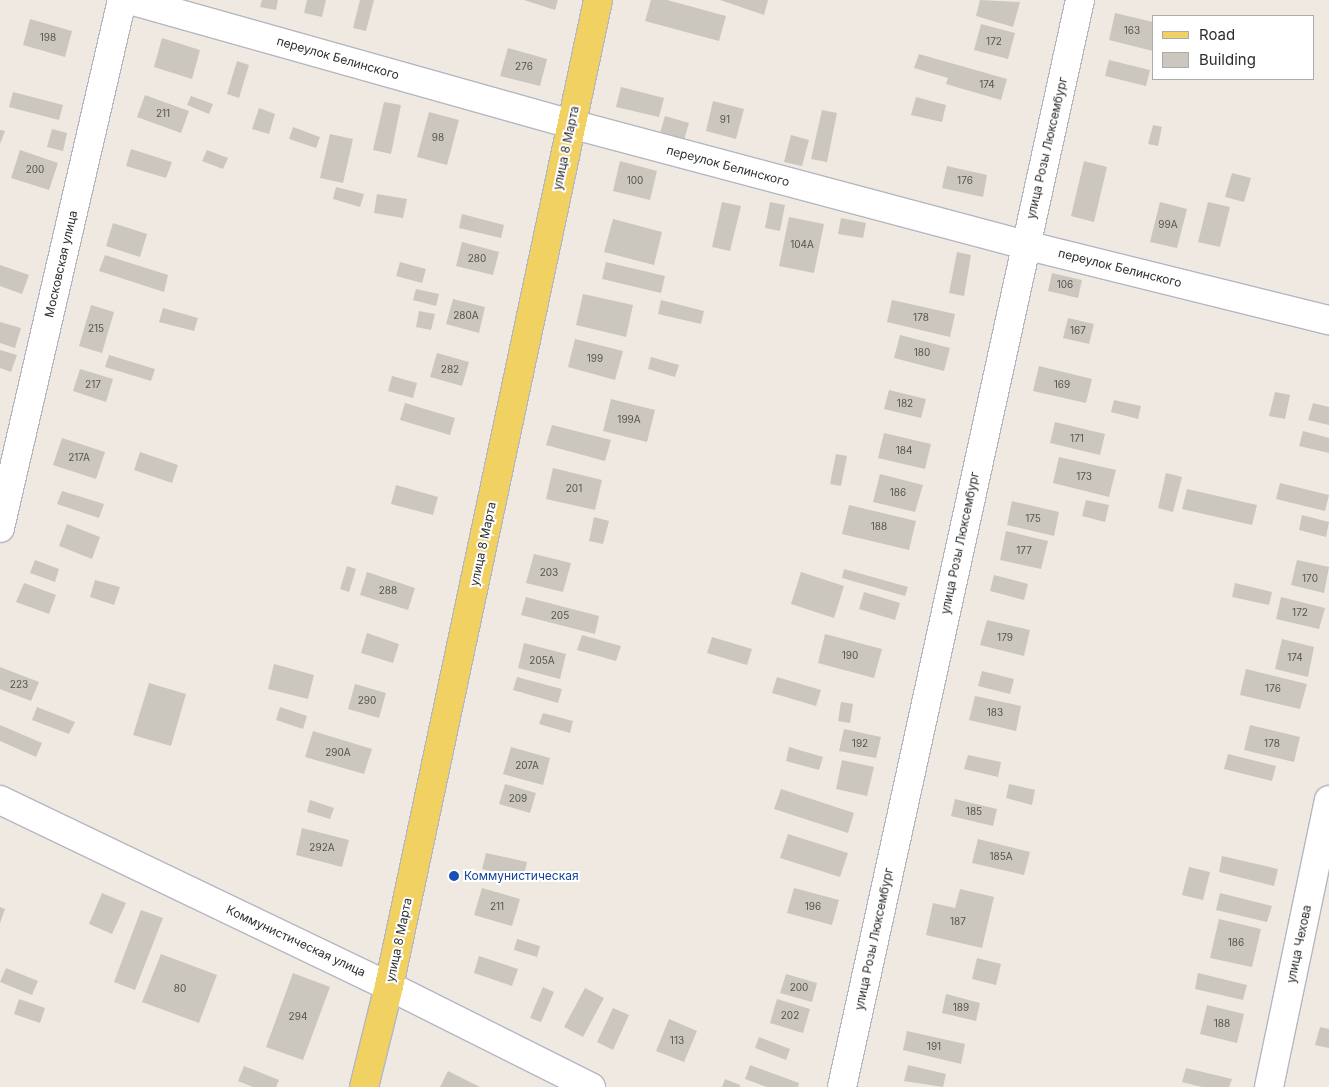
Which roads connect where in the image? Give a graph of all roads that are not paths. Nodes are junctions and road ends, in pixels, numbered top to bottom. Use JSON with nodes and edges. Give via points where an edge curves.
{"nodes":[{"id":1,"x":122,"y":0,"type":"edge"},
{"id":2,"x":130,"y":0,"type":"edge"},
{"id":3,"x":598,"y":0,"type":"edge"},
{"id":4,"x":1080,"y":0,"type":"edge"},
{"id":5,"x":571,"y":124,"type":"junction"},
{"id":6,"x":1025,"y":245,"type":"junction"},
{"id":7,"x":1329,"y":320,"type":"edge"},
{"id":8,"x":0,"y":528,"type":"edge"},
{"id":9,"x":0,"y":800,"type":"edge"},
{"id":10,"x":1329,"y":800,"type":"edge"},
{"id":11,"x":389,"y":986,"type":"junction"},
{"id":12,"x":364,"y":1087,"type":"edge"},
{"id":13,"x":590,"y":1087,"type":"edge"},
{"id":14,"x":842,"y":1087,"type":"edge"},
{"id":15,"x":1269,"y":1087,"type":"edge"}],
"edges":[{"from":1,"to":8,"type":"street","name":"Московская улица"},
{"from":2,"to":5,"type":"street","name":"переулок Белинского"},
{"from":3,"to":5,"type":"main road","name":"улица 8 Марта"},
{"from":4,"to":6,"type":"street","name":"улица Розы Люксембург"},
{"from":5,"to":6,"type":"street","name":"переулок Белинского"},
{"from":5,"to":11,"type":"main road","name":"улица 8 Марта"},
{"from":6,"to":7,"type":"street","name":"переулок Белинского"},
{"from":6,"to":14,"type":"street","name":"улица Розы Люксембург"},
{"from":9,"to":11,"type":"street","name":"Коммунистическая улица"},
{"from":10,"to":15,"type":"street","name":"улица Чехова"},
{"from":11,"to":12,"type":"main road","name":"улица 8 Марта"},
{"from":11,"to":13,"type":"street","name":"Коммунистическая улица"}]}
